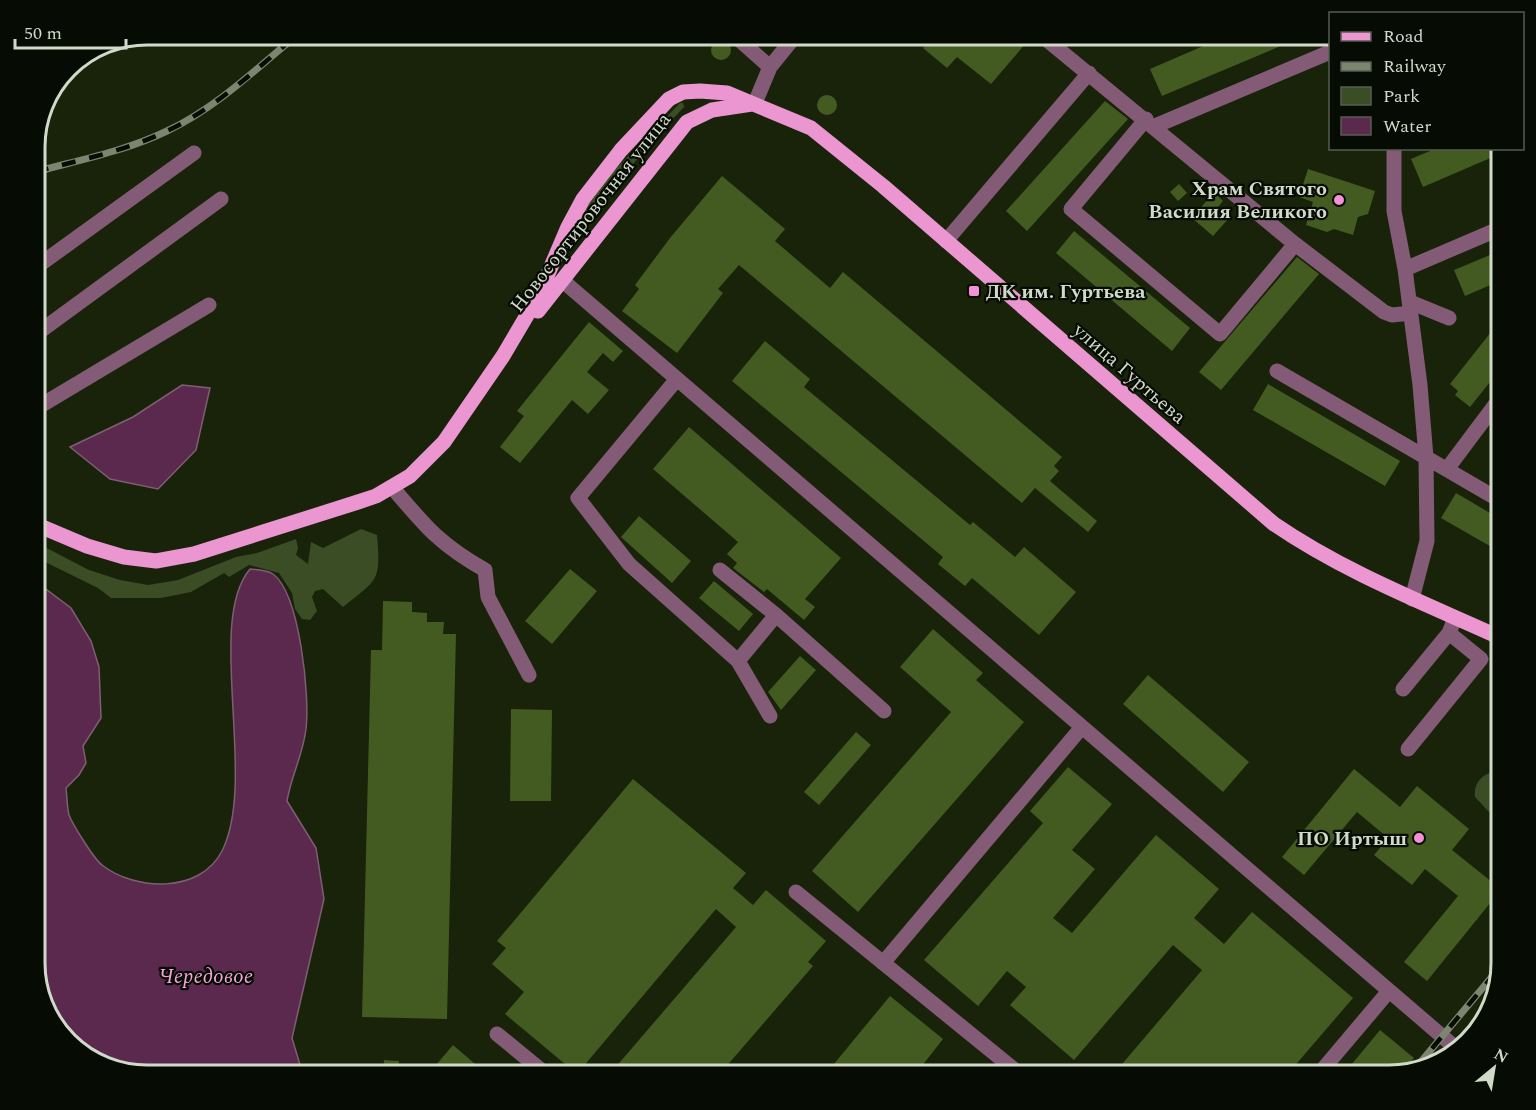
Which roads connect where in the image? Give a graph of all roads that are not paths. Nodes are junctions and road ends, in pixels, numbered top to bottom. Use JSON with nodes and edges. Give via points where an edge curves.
{"nodes":[{"id":1,"x":745,"y":45,"type":"edge"},
{"id":2,"x":787,"y":45,"type":"edge"},
{"id":3,"x":1055,"y":45,"type":"edge"},
{"id":4,"x":1329,"y":52,"type":"edge"},
{"id":5,"x":770,"y":67,"type":"junction"},
{"id":6,"x":1089,"y":73,"type":"junction"},
{"id":7,"x":755,"y":103,"type":"junction"},
{"id":8,"x":1151,"y":123,"type":"junction"},
{"id":9,"x":1395,"y":150,"type":"edge"},
{"id":10,"x":194,"y":153,"type":"dead end"},
{"id":11,"x":220,"y":199,"type":"dead end"},
{"id":12,"x":1491,"y":233,"type":"edge"},
{"id":13,"x":946,"y":242,"type":"junction"},
{"id":14,"x":1295,"y":244,"type":"junction"},
{"id":15,"x":45,"y":261,"type":"edge"},
{"id":16,"x":1405,"y":269,"type":"junction"},
{"id":17,"x":563,"y":281,"type":"junction"},
{"id":18,"x":209,"y":305,"type":"dead end"},
{"id":19,"x":1410,"y":307,"type":"junction"},
{"id":20,"x":1449,"y":318,"type":"dead end"},
{"id":21,"x":45,"y":328,"type":"edge"},
{"id":22,"x":503,"y":356,"type":"junction"},
{"id":23,"x":1277,"y":371,"type":"dead end"},
{"id":24,"x":677,"y":379,"type":"junction"},
{"id":25,"x":45,"y":403,"type":"edge"},
{"id":26,"x":1491,"y":411,"type":"edge"},
{"id":27,"x":1426,"y":457,"type":"junction"},
{"id":28,"x":1447,"y":469,"type":"junction"},
{"id":29,"x":392,"y":487,"type":"junction"},
{"id":30,"x":1491,"y":495,"type":"edge"},
{"id":31,"x":45,"y":528,"type":"edge"},
{"id":32,"x":720,"y":570,"type":"dead end"},
{"id":33,"x":1412,"y":599,"type":"junction"},
{"id":34,"x":776,"y":615,"type":"junction"},
{"id":35,"x":1456,"y":618,"type":"junction"},
{"id":36,"x":1449,"y":633,"type":"junction"},
{"id":37,"x":1491,"y":633,"type":"edge"},
{"id":38,"x":738,"y":661,"type":"junction"},
{"id":39,"x":529,"y":675,"type":"dead end"},
{"id":40,"x":1404,"y":689,"type":"dead end"},
{"id":41,"x":884,"y":711,"type":"dead end"},
{"id":42,"x":770,"y":716,"type":"dead end"},
{"id":43,"x":1082,"y":727,"type":"junction"},
{"id":44,"x":1408,"y":749,"type":"dead end"},
{"id":45,"x":796,"y":892,"type":"dead end"},
{"id":46,"x":883,"y":963,"type":"junction"},
{"id":47,"x":1389,"y":991,"type":"junction"},
{"id":48,"x":497,"y":1034,"type":"dead end"},
{"id":49,"x":1451,"y":1044,"type":"edge"},
{"id":50,"x":534,"y":1065,"type":"edge"},
{"id":51,"x":1008,"y":1065,"type":"edge"},
{"id":52,"x":1327,"y":1065,"type":"edge"}],
"edges":[{"from":1,"to":5,"type":"street"},
{"from":2,"to":5,"type":"street"},
{"from":3,"to":6,"type":"street"},
{"from":4,"to":8,"type":"street"},
{"from":5,"to":7,"type":"street"},
{"from":6,"to":8,"type":"street"},
{"from":6,"to":13,"type":"street"},
{"from":7,"to":13,"type":"main road","name":"улица Гуртьева","via":[[811,128]]},
{"from":7,"to":17,"type":"main road","name":"Новосортировочная улица","via":[[712,110],[687,122]]},
{"from":7,"to":22,"type":"main road","name":"Новосортировочная улица","via":[[728,93],[700,91],[683,92],[669,99],[621,150],[583,200],[539,295]]},
{"from":8,"to":14,"type":"street"},
{"from":8,"to":14,"type":"street","via":[[1071,209],[1193,312],[1220,334]]},
{"from":9,"to":16,"type":"street","via":[[1394,211]]},
{"from":10,"to":15,"type":"street"},
{"from":11,"to":21,"type":"street"},
{"from":12,"to":16,"type":"street"},
{"from":13,"to":33,"type":"main road","name":"улица Гуртьева","via":[[1274,524],[1313,551]]},
{"from":14,"to":19,"type":"street","via":[[1384,312],[1392,315]]},
{"from":16,"to":19,"type":"street"},
{"from":17,"to":22,"type":"main road","name":"Новосортировочная улица"},
{"from":17,"to":24,"type":"street"},
{"from":18,"to":25,"type":"street"},
{"from":19,"to":20,"type":"street"},
{"from":19,"to":27,"type":"street"},
{"from":22,"to":29,"type":"main road","name":"Новосортировочная улица","via":[[444,442],[410,476]]},
{"from":23,"to":27,"type":"street"},
{"from":24,"to":38,"type":"street","via":[[578,498],[629,564]]},
{"from":24,"to":43,"type":"street"},
{"from":26,"to":28,"type":"street"},
{"from":27,"to":28,"type":"street"},
{"from":27,"to":33,"type":"street","via":[[1427,541]]},
{"from":28,"to":30,"type":"street"},
{"from":29,"to":31,"type":"main road","name":"Новосортировочная улица","via":[[376,496],[194,554],[156,561],[124,557]]},
{"from":29,"to":39,"type":"street","via":[[437,539],[486,570],[488,597]]},
{"from":32,"to":34,"type":"street"},
{"from":33,"to":35,"type":"main road","name":"улица Гуртьева"},
{"from":34,"to":38,"type":"street"},
{"from":34,"to":41,"type":"street"},
{"from":35,"to":36,"type":"street"},
{"from":35,"to":37,"type":"main road","name":"улица Гуртьева"},
{"from":36,"to":40,"type":"street"},
{"from":36,"to":44,"type":"street","via":[[1481,659]]},
{"from":38,"to":42,"type":"street"},
{"from":43,"to":46,"type":"street"},
{"from":43,"to":47,"type":"street"},
{"from":45,"to":46,"type":"street"},
{"from":46,"to":51,"type":"street"},
{"from":47,"to":49,"type":"street"},
{"from":47,"to":52,"type":"street"},
{"from":48,"to":50,"type":"street"}]}
